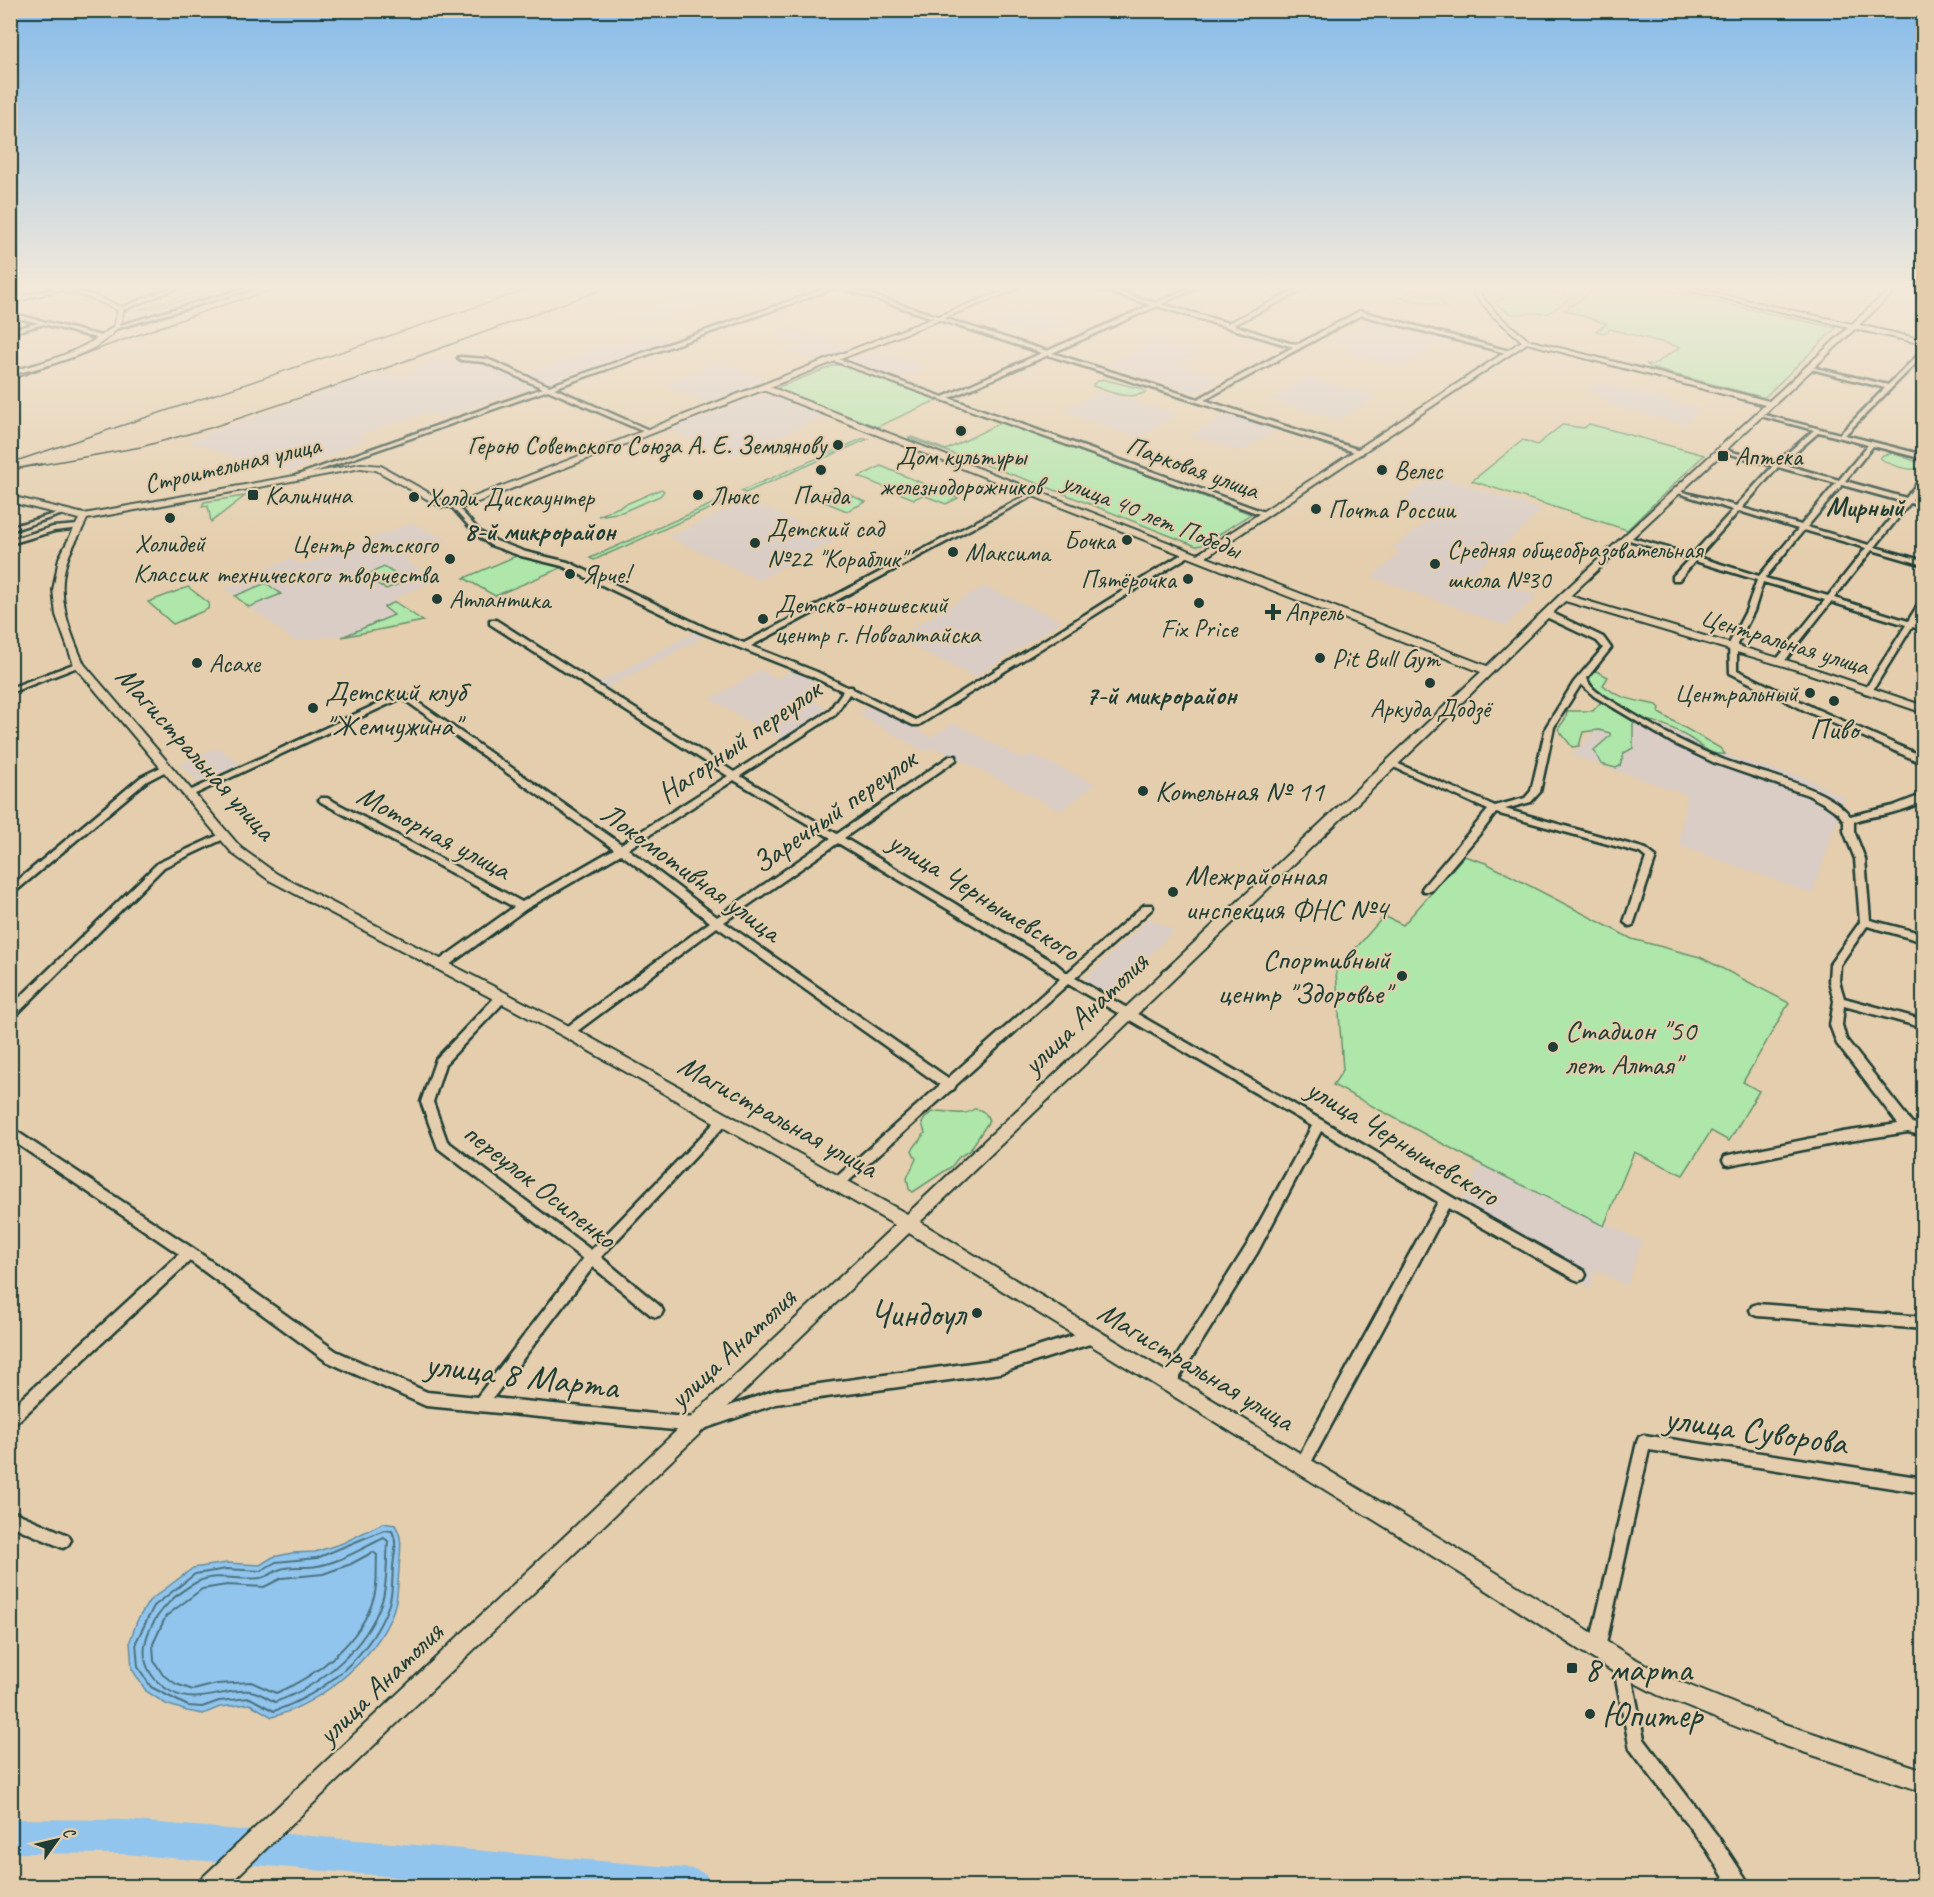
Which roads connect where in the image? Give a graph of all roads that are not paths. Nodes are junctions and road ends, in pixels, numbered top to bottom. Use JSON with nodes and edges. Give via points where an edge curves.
{"nodes":[{"id":1,"x":524,"y":377,"type":"edge"},
{"id":2,"x":579,"y":377,"type":"edge"},
{"id":3,"x":794,"y":377,"type":"edge"},
{"id":4,"x":883,"y":377,"type":"edge"},
{"id":5,"x":994,"y":377,"type":"edge"},
{"id":6,"x":1121,"y":377,"type":"edge"},
{"id":7,"x":1244,"y":377,"type":"edge"},
{"id":8,"x":1473,"y":377,"type":"edge"},
{"id":9,"x":1664,"y":377,"type":"edge"},
{"id":10,"x":1799,"y":377,"type":"edge"},
{"id":11,"x":1848,"y":377,"type":"edge"},
{"id":12,"x":1900,"y":377,"type":"edge"},
{"id":13,"x":549,"y":387,"type":"junction"},
{"id":14,"x":1890,"y":387,"type":"junction"},
{"id":15,"x":765,"y":388,"type":"junction"},
{"id":16,"x":945,"y":398,"type":"junction"},
{"id":17,"x":1198,"y":401,"type":"junction"},
{"id":18,"x":1770,"y":404,"type":"junction"},
{"id":19,"x":1759,"y":414,"type":"junction"},
{"id":20,"x":1818,"y":430,"type":"junction"},
{"id":21,"x":649,"y":432,"type":"junction"},
{"id":22,"x":1842,"y":435,"type":"junction"},
{"id":23,"x":1872,"y":444,"type":"junction"},
{"id":24,"x":1722,"y":450,"type":"junction"},
{"id":25,"x":1360,"y":452,"type":"junction"},
{"id":26,"x":359,"y":454,"type":"junction"},
{"id":27,"x":1923,"y":457,"type":"edge"},
{"id":28,"x":369,"y":465,"type":"junction"},
{"id":29,"x":1776,"y":466,"type":"junction"},
{"id":30,"x":298,"y":476,"type":"junction"},
{"id":31,"x":1923,"y":476,"type":"edge"},
{"id":32,"x":1839,"y":483,"type":"junction"},
{"id":33,"x":1677,"y":491,"type":"junction"},
{"id":34,"x":1035,"y":493,"type":"junction"},
{"id":35,"x":10,"y":499,"type":"edge"},
{"id":36,"x":1908,"y":501,"type":"junction"},
{"id":37,"x":1923,"y":505,"type":"edge"},
{"id":38,"x":454,"y":506,"type":"junction"},
{"id":39,"x":1738,"y":509,"type":"junction"},
{"id":40,"x":63,"y":513,"type":"junction"},
{"id":41,"x":1265,"y":514,"type":"junction"},
{"id":42,"x":43,"y":520,"type":"junction"},
{"id":43,"x":82,"y":522,"type":"junction"},
{"id":44,"x":10,"y":529,"type":"edge"},
{"id":45,"x":53,"y":529,"type":"junction"},
{"id":46,"x":1804,"y":529,"type":"junction"},
{"id":47,"x":1627,"y":538,"type":"junction"},
{"id":48,"x":12,"y":539,"type":"edge"},
{"id":49,"x":1869,"y":547,"type":"junction"},
{"id":50,"x":1188,"y":554,"type":"junction"},
{"id":51,"x":1692,"y":557,"type":"junction"},
{"id":52,"x":1199,"y":558,"type":"junction"},
{"id":53,"x":1923,"y":563,"type":"edge"},
{"id":54,"x":1676,"y":578,"type":"dead end"},
{"id":55,"x":1761,"y":578,"type":"junction"},
{"id":56,"x":1563,"y":597,"type":"junction"},
{"id":57,"x":1829,"y":601,"type":"junction"},
{"id":58,"x":1923,"y":602,"type":"edge"},
{"id":59,"x":1547,"y":614,"type":"junction"},
{"id":60,"x":493,"y":622,"type":"dead end"},
{"id":61,"x":1911,"y":624,"type":"junction"},
{"id":62,"x":1923,"y":628,"type":"edge"},
{"id":63,"x":743,"y":647,"type":"junction"},
{"id":64,"x":1733,"y":648,"type":"junction"},
{"id":65,"x":1780,"y":661,"type":"junction"},
{"id":66,"x":79,"y":665,"type":"junction"},
{"id":67,"x":1488,"y":671,"type":"junction"},
{"id":68,"x":1583,"y":678,"type":"junction"},
{"id":69,"x":849,"y":690,"type":"junction"},
{"id":70,"x":10,"y":691,"type":"edge"},
{"id":71,"x":1868,"y":691,"type":"junction"},
{"id":72,"x":1923,"y":710,"type":"edge"},
{"id":73,"x":953,"y":758,"type":"dead end"},
{"id":74,"x":1923,"y":761,"type":"edge"},
{"id":75,"x":1391,"y":764,"type":"junction"},
{"id":76,"x":165,"y":768,"type":"junction"},
{"id":77,"x":735,"y":777,"type":"junction"},
{"id":78,"x":188,"y":794,"type":"junction"},
{"id":79,"x":1923,"y":797,"type":"edge"},
{"id":80,"x":324,"y":800,"type":"dead end"},
{"id":81,"x":1494,"y":809,"type":"junction"},
{"id":82,"x":1850,"y":821,"type":"junction"},
{"id":83,"x":223,"y":836,"type":"junction"},
{"id":84,"x":838,"y":838,"type":"junction"},
{"id":85,"x":621,"y":849,"type":"junction"},
{"id":86,"x":1427,"y":890,"type":"dead end"},
{"id":87,"x":10,"y":893,"type":"edge"},
{"id":88,"x":522,"y":907,"type":"junction"},
{"id":89,"x":1148,"y":908,"type":"dead end"},
{"id":90,"x":717,"y":922,"type":"junction"},
{"id":91,"x":1629,"y":922,"type":"dead end"},
{"id":92,"x":1864,"y":922,"type":"junction"},
{"id":93,"x":1923,"y":938,"type":"edge"},
{"id":94,"x":441,"y":966,"type":"junction"},
{"id":95,"x":1069,"y":980,"type":"junction"},
{"id":96,"x":502,"y":997,"type":"junction"},
{"id":97,"x":1839,"y":1001,"type":"junction"},
{"id":98,"x":1129,"y":1013,"type":"junction"},
{"id":99,"x":10,"y":1014,"type":"edge"},
{"id":100,"x":1923,"y":1024,"type":"edge"},
{"id":101,"x":568,"y":1032,"type":"junction"},
{"id":102,"x":950,"y":1086,"type":"junction"},
{"id":103,"x":724,"y":1120,"type":"junction"},
{"id":104,"x":1320,"y":1124,"type":"junction"},
{"id":105,"x":1908,"y":1127,"type":"junction"},
{"id":106,"x":1923,"y":1131,"type":"edge"},
{"id":107,"x":10,"y":1132,"type":"edge"},
{"id":108,"x":1729,"y":1160,"type":"dead end"},
{"id":109,"x":837,"y":1184,"type":"junction"},
{"id":110,"x":1446,"y":1199,"type":"junction"},
{"id":111,"x":907,"y":1223,"type":"junction"},
{"id":112,"x":189,"y":1253,"type":"junction"},
{"id":113,"x":592,"y":1258,"type":"junction"},
{"id":114,"x":1579,"y":1275,"type":"dead end"},
{"id":115,"x":1757,"y":1310,"type":"dead end"},
{"id":116,"x":656,"y":1311,"type":"dead end"},
{"id":117,"x":1923,"y":1323,"type":"edge"},
{"id":118,"x":1091,"y":1337,"type":"junction"},
{"id":119,"x":1168,"y":1383,"type":"junction"},
{"id":120,"x":480,"y":1404,"type":"junction"},
{"id":121,"x":10,"y":1419,"type":"edge"},
{"id":122,"x":694,"y":1425,"type":"junction"},
{"id":123,"x":1302,"y":1465,"type":"junction"},
{"id":124,"x":1923,"y":1486,"type":"edge"},
{"id":125,"x":10,"y":1517,"type":"edge"},
{"id":126,"x":63,"y":1540,"type":"dead end"},
{"id":127,"x":1596,"y":1648,"type":"junction"},
{"id":128,"x":1620,"y":1663,"type":"junction"},
{"id":129,"x":1923,"y":1780,"type":"edge"},
{"id":130,"x":210,"y":1887,"type":"edge"},
{"id":131,"x":1739,"y":1887,"type":"edge"}],
"edges":[{"from":1,"to":13,"type":"street"},
{"from":2,"to":13,"type":"street","name":"Строительная улица"},
{"from":3,"to":15,"type":"street"},
{"from":4,"to":16,"type":"street","name":"Парковая улица"},
{"from":5,"to":16,"type":"street"},
{"from":6,"to":17,"type":"street"},
{"from":7,"to":17,"type":"street"},
{"from":8,"to":25,"type":"street"},
{"from":9,"to":18,"type":"street"},
{"from":10,"to":18,"type":"street","name":"улица Анатолия"},
{"from":11,"to":14,"type":"street"},
{"from":12,"to":14,"type":"street"},
{"from":13,"to":21,"type":"street"},
{"from":13,"to":26,"type":"street","name":"Строительная улица"},
{"from":14,"to":22,"type":"street"},
{"from":15,"to":21,"type":"street"},
{"from":15,"to":34,"type":"street","name":"улица 40 лет Победы"},
{"from":16,"to":41,"type":"street","name":"Парковая улица"},
{"from":17,"to":25,"type":"street"},
{"from":18,"to":19,"type":"street","name":"улица Анатолия"},
{"from":19,"to":20,"type":"street"},
{"from":19,"to":24,"type":"street","name":"улица Анатолия"},
{"from":20,"to":22,"type":"street"},
{"from":20,"to":29,"type":"street"},
{"from":21,"to":38,"type":"street"},
{"from":22,"to":23,"type":"street"},
{"from":23,"to":27,"type":"street"},
{"from":23,"to":32,"type":"street"},
{"from":24,"to":29,"type":"street"},
{"from":24,"to":33,"type":"street","name":"улица Анатолия"},
{"from":25,"to":41,"type":"street"},
{"from":26,"to":28,"type":"street"},
{"from":26,"to":30,"type":"street","name":"Строительная улица"},
{"from":28,"to":30,"type":"street"},
{"from":28,"to":38,"type":"street","via":[[434,501]]},
{"from":29,"to":32,"type":"street"},
{"from":29,"to":39,"type":"street"},
{"from":30,"to":43,"type":"street","name":"Строительная улица"},
{"from":31,"to":36,"type":"street"},
{"from":32,"to":36,"type":"street"},
{"from":32,"to":46,"type":"street"},
{"from":33,"to":39,"type":"street"},
{"from":33,"to":47,"type":"street","name":"улица Анатолия"},
{"from":34,"to":50,"type":"street","name":"улица 40 лет Победы"},
{"from":34,"to":63,"type":"street"},
{"from":35,"to":40,"type":"street","name":"Строительная улица"},
{"from":36,"to":37,"type":"street"},
{"from":36,"to":49,"type":"street"},
{"from":38,"to":63,"type":"street","via":[[477,533],[493,543],[565,564]]},
{"from":39,"to":46,"type":"street"},
{"from":39,"to":51,"type":"street"},
{"from":40,"to":42,"type":"street"},
{"from":40,"to":43,"type":"street","name":"Строительная улица"},
{"from":41,"to":52,"type":"street"},
{"from":42,"to":44,"type":"street"},
{"from":42,"to":45,"type":"street"},
{"from":43,"to":45,"type":"street"},
{"from":43,"to":66,"type":"street","name":"Магистральная улица","via":[[64,555],[57,584],[58,604]]},
{"from":45,"to":48,"type":"street"},
{"from":46,"to":49,"type":"street"},
{"from":46,"to":55,"type":"street"},
{"from":47,"to":51,"type":"street"},
{"from":47,"to":56,"type":"street","name":"улица Анатолия"},
{"from":49,"to":53,"type":"street"},
{"from":49,"to":57,"type":"street"},
{"from":50,"to":52,"type":"street","name":"улица 40 лет Победы"},
{"from":50,"to":69,"type":"street","via":[[916,723]]},
{"from":51,"to":54,"type":"street"},
{"from":51,"to":55,"type":"street"},
{"from":52,"to":67,"type":"street","name":"улица 40 лет Победы"},
{"from":55,"to":57,"type":"street"},
{"from":55,"to":64,"type":"street"},
{"from":56,"to":59,"type":"street","name":"улица Анатолия"},
{"from":56,"to":64,"type":"street","name":"Центральная улица"},
{"from":57,"to":61,"type":"street"},
{"from":57,"to":65,"type":"street"},
{"from":58,"to":61,"type":"street"},
{"from":59,"to":67,"type":"street","name":"улица Анатолия"},
{"from":59,"to":68,"type":"street","via":[[1606,645]]},
{"from":60,"to":77,"type":"street","name":"улица Чернышевского"},
{"from":61,"to":62,"type":"street"},
{"from":61,"to":71,"type":"street"},
{"from":63,"to":69,"type":"street"},
{"from":64,"to":65,"type":"street","name":"Центральная улица"},
{"from":64,"to":74,"type":"street","via":[[1733,671]]},
{"from":65,"to":71,"type":"street","name":"Центральная улица"},
{"from":66,"to":70,"type":"street"},
{"from":66,"to":76,"type":"street","name":"Магистральная улица"},
{"from":67,"to":75,"type":"street","name":"улица Анатолия"},
{"from":68,"to":81,"type":"street","via":[[1550,727],[1535,792],[1528,800]]},
{"from":68,"to":82,"type":"street","via":[[1587,687],[1669,737],[1719,761],[1822,798],[1842,809]]},
{"from":69,"to":77,"type":"street","name":"Нагорный переулок","via":[[832,713]]},
{"from":71,"to":72,"type":"street","name":"Центральная улица"},
{"from":73,"to":84,"type":"street","name":"Заречный переулок"},
{"from":75,"to":81,"type":"street"},
{"from":75,"to":98,"type":"street","name":"улица Анатолия"},
{"from":76,"to":78,"type":"street","name":"Магистральная улица"},
{"from":76,"to":87,"type":"street","via":[[144,779]]},
{"from":77,"to":84,"type":"street","name":"улица Чернышевского"},
{"from":77,"to":85,"type":"street","name":"Нагорный переулок"},
{"from":78,"to":83,"type":"street","name":"Магистральная улица"},
{"from":78,"to":85,"type":"street","name":"Локомотивная улица","via":[[403,695]]},
{"from":79,"to":82,"type":"street","via":[[1904,806],[1857,815]]},
{"from":80,"to":88,"type":"street","name":"Моторная улица"},
{"from":81,"to":86,"type":"street"},
{"from":81,"to":91,"type":"street","via":[[1643,851],[1651,857]]},
{"from":82,"to":92,"type":"street","via":[[1849,831],[1860,859]]},
{"from":83,"to":94,"type":"street","name":"Магистральная улица","via":[[273,877]]},
{"from":83,"to":99,"type":"street","via":[[161,865]]},
{"from":84,"to":90,"type":"street","name":"Заречный переулок"},
{"from":84,"to":95,"type":"street","name":"улица Чернышевского"},
{"from":85,"to":88,"type":"street","name":"Нагорный переулок"},
{"from":85,"to":90,"type":"street","name":"Локомотивная улица"},
{"from":88,"to":94,"type":"street","name":"Нагорный переулок"},
{"from":89,"to":95,"type":"street"},
{"from":90,"to":101,"type":"street","name":"Заречный переулок"},
{"from":90,"to":102,"type":"street","name":"Локомотивная улица"},
{"from":92,"to":93,"type":"street"},
{"from":92,"to":97,"type":"street","via":[[1835,964]]},
{"from":94,"to":96,"type":"street","name":"Магистральная улица"},
{"from":95,"to":98,"type":"street","name":"улица Чернышевского"},
{"from":95,"to":102,"type":"street"},
{"from":96,"to":101,"type":"street","name":"Магистральная улица"},
{"from":96,"to":113,"type":"street","name":"переулок Осипенко","via":[[440,1062],[427,1102],[442,1144]]},
{"from":97,"to":100,"type":"street"},
{"from":97,"to":105,"type":"street","via":[[1836,1025],[1841,1041]]},
{"from":98,"to":104,"type":"street","name":"улица Чернышевского"},
{"from":98,"to":111,"type":"street","name":"улица Анатолия"},
{"from":101,"to":103,"type":"street","name":"Магистральная улица"},
{"from":102,"to":109,"type":"street"},
{"from":103,"to":109,"type":"street","name":"Магистральная улица"},
{"from":103,"to":113,"type":"street"},
{"from":104,"to":110,"type":"street","name":"улица Чернышевского"},
{"from":104,"to":119,"type":"street","via":[[1252,1248]]},
{"from":105,"to":106,"type":"street"},
{"from":105,"to":108,"type":"street"},
{"from":107,"to":112,"type":"street","name":"улица 8 Марта"},
{"from":109,"to":111,"type":"street","name":"Магистральная улица"},
{"from":110,"to":114,"type":"street","name":"улица Чернышевского"},
{"from":110,"to":123,"type":"street"},
{"from":111,"to":118,"type":"street","name":"Магистральная улица"},
{"from":111,"to":122,"type":"street","name":"улица Анатолия"},
{"from":112,"to":120,"type":"street","name":"улица 8 Марта","via":[[331,1356],[426,1399]]},
{"from":112,"to":121,"type":"street"},
{"from":113,"to":116,"type":"street","name":"переулок Осипенко"},
{"from":113,"to":120,"type":"street"},
{"from":115,"to":117,"type":"street"},
{"from":118,"to":119,"type":"street","name":"Магистральная улица"},
{"from":118,"to":122,"type":"street","name":"улица 8 Марта","via":[[1000,1366],[776,1397]]},
{"from":119,"to":123,"type":"street","name":"Магистральная улица"},
{"from":120,"to":122,"type":"street","name":"улица 8 Марта"},
{"from":122,"to":130,"type":"street","name":"улица Анатолия"},
{"from":123,"to":127,"type":"street","name":"Магистральная улица"},
{"from":124,"to":127,"type":"street","name":"улица Суворова","via":[[1644,1442]]},
{"from":125,"to":126,"type":"street"},
{"from":127,"to":128,"type":"street","name":"Магистральная улица"},
{"from":128,"to":129,"type":"street","name":"Магистральная улица","via":[[1666,1687],[1782,1734]]},
{"from":128,"to":131,"type":"street","via":[[1636,1743],[1713,1844]]}]}
